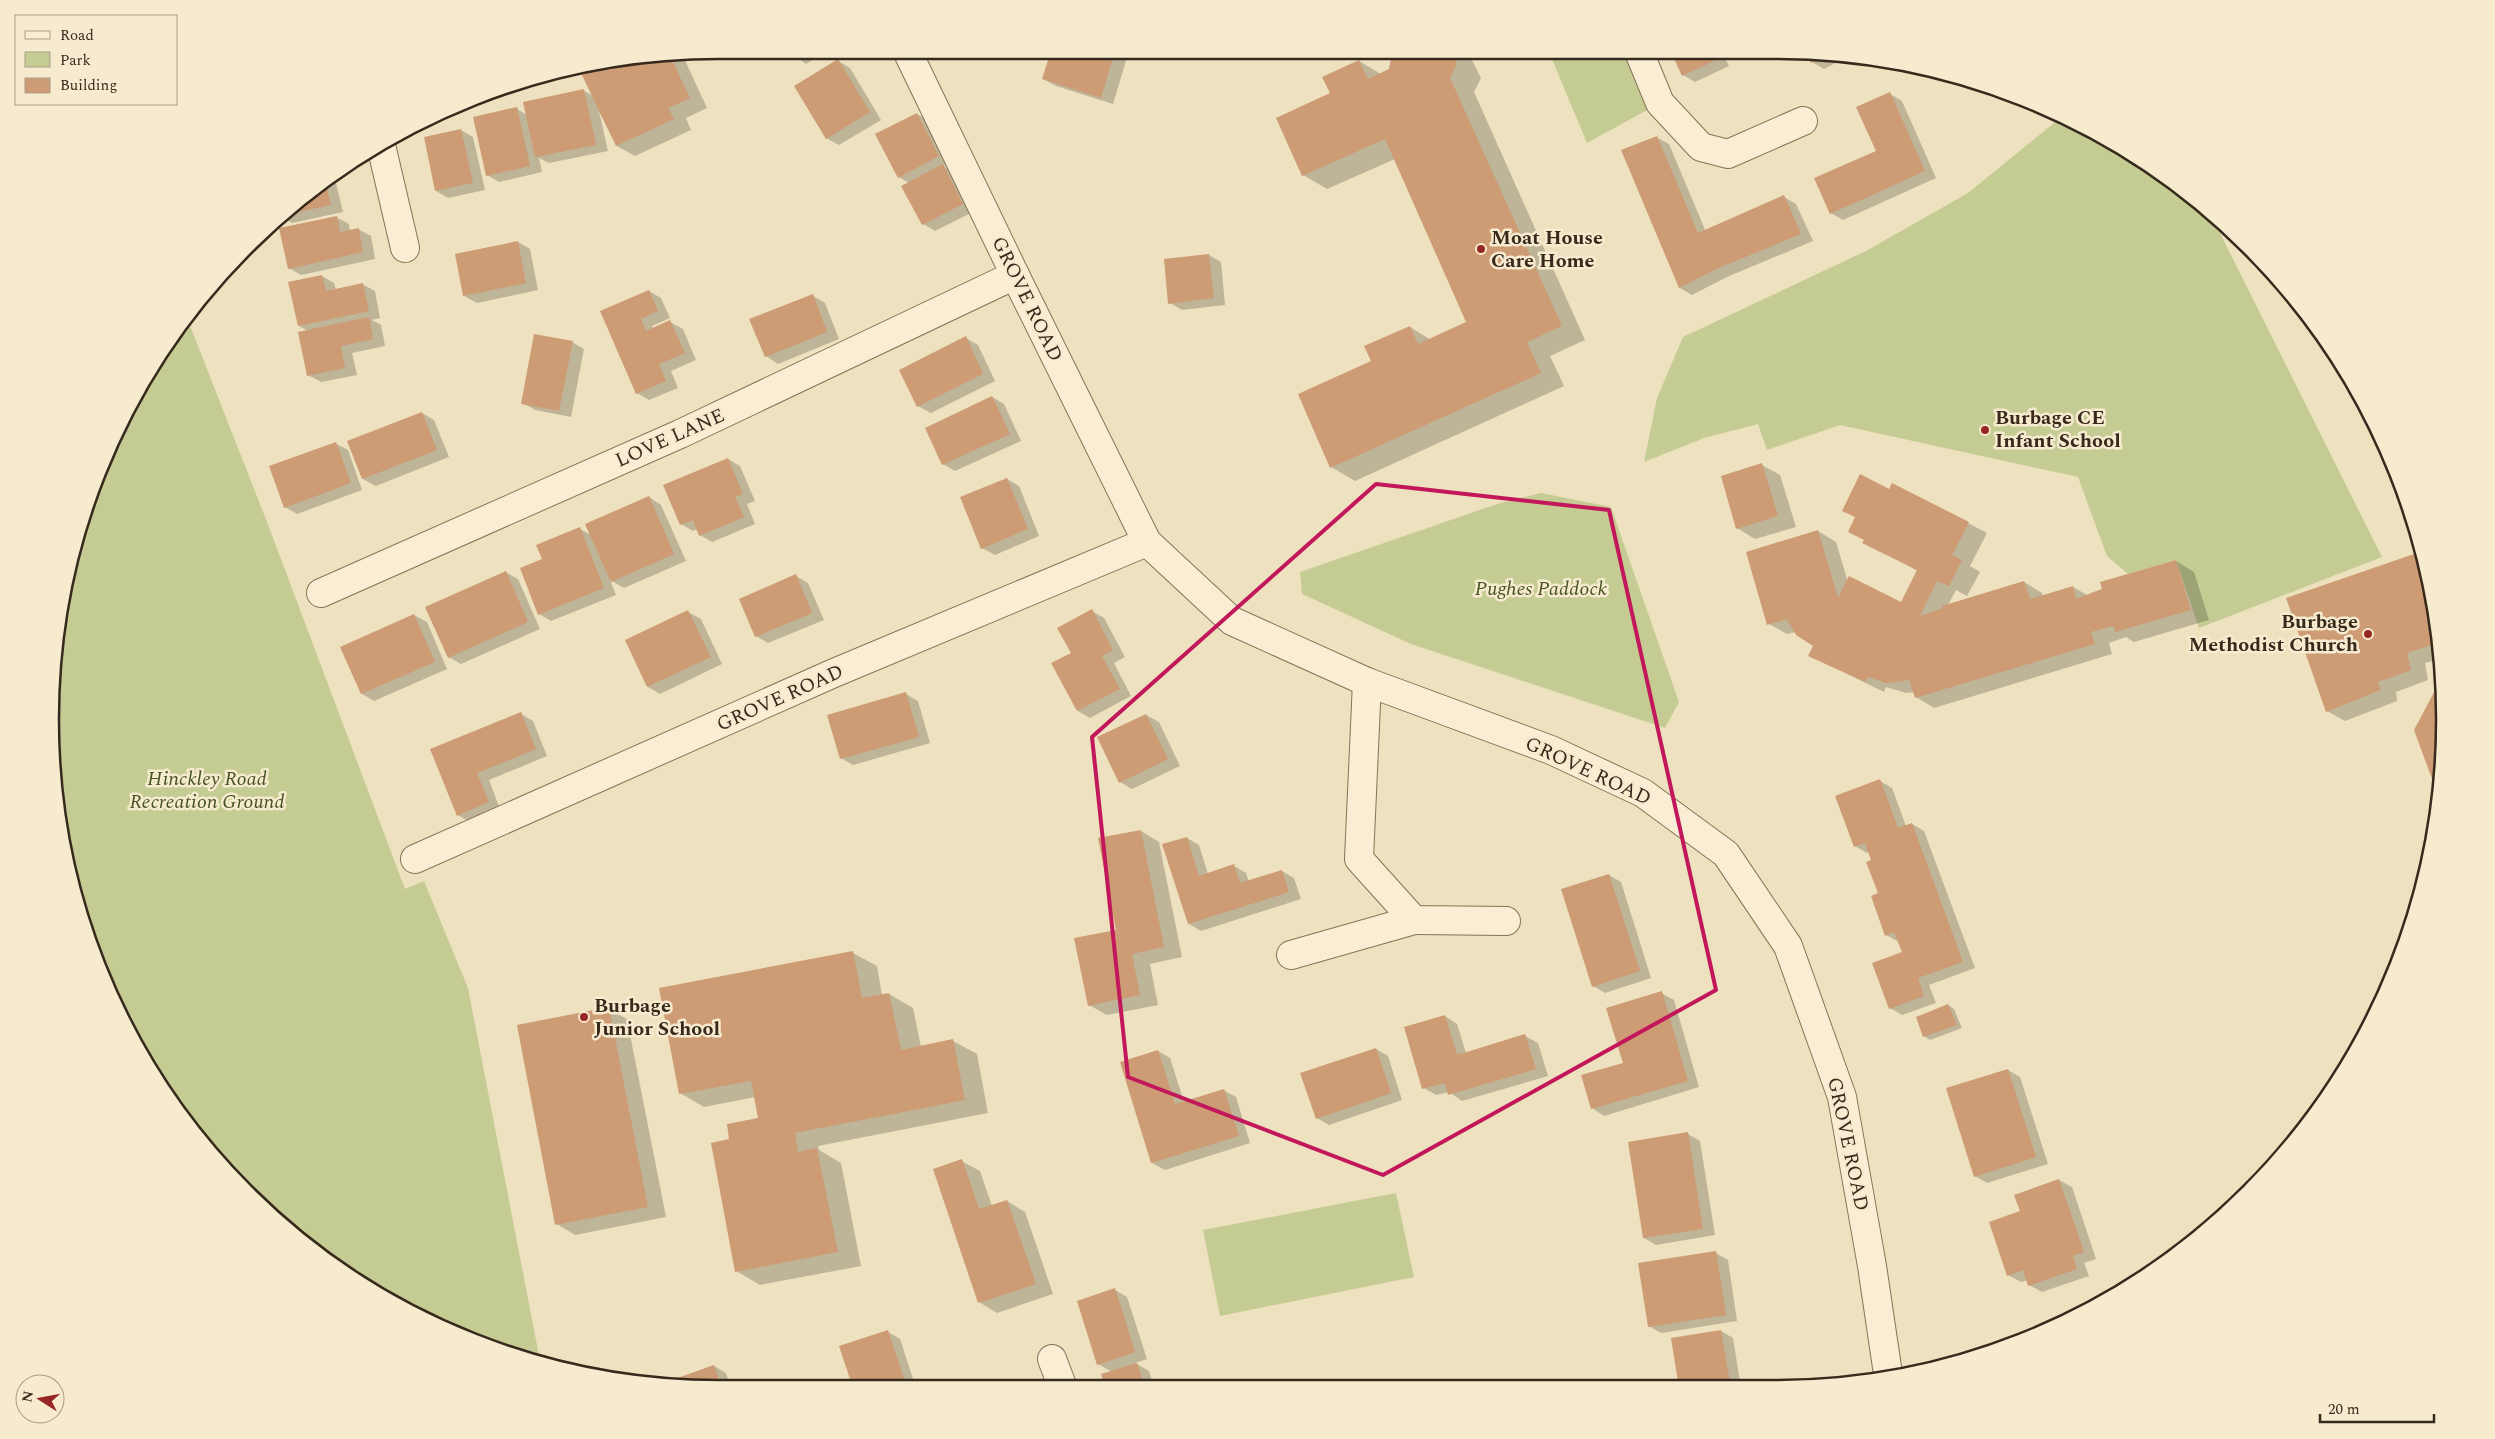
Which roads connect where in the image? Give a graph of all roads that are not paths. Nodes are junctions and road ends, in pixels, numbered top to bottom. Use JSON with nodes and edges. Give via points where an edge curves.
{"nodes":[{"id":1,"x":911,"y":59,"type":"edge"},
{"id":2,"x":1641,"y":59,"type":"edge"},
{"id":3,"x":1803,"y":121,"type":"dead end"},
{"id":4,"x":382,"y":151,"type":"edge"},
{"id":5,"x":405,"y":248,"type":"dead end"},
{"id":6,"x":1015,"y":275,"type":"junction"},
{"id":7,"x":1147,"y":542,"type":"junction"},
{"id":8,"x":321,"y":593,"type":"dead end"},
{"id":9,"x":1367,"y":682,"type":"junction"},
{"id":10,"x":415,"y":859,"type":"dead end"},
{"id":11,"x":1414,"y":920,"type":"junction"},
{"id":12,"x":1506,"y":921,"type":"dead end"},
{"id":13,"x":1291,"y":955,"type":"dead end"},
{"id":14,"x":1052,"y":1359,"type":"dead end"},
{"id":15,"x":1888,"y":1371,"type":"edge"},
{"id":16,"x":1060,"y":1380,"type":"edge"}],
"edges":[{"from":1,"to":6,"type":"street","name":"GROVE ROAD"},
{"from":2,"to":3,"type":"street","via":[[1660,103],[1701,147],[1728,154]]},
{"from":4,"to":5,"type":"street"},
{"from":6,"to":7,"type":"street","name":"GROVE ROAD"},
{"from":6,"to":8,"type":"street","name":"LOVE LANE","via":[[680,434]]},
{"from":7,"to":9,"type":"street","name":"GROVE ROAD","via":[[1232,621]]},
{"from":7,"to":10,"type":"street","name":"GROVE ROAD","via":[[834,673]]},
{"from":9,"to":11,"type":"street","via":[[1359,859]]},
{"from":9,"to":15,"type":"street","name":"GROVE ROAD","via":[[1550,750],[1643,793],[1726,854],[1788,946],[1842,1097]]},
{"from":11,"to":12,"type":"street"},
{"from":11,"to":13,"type":"street"},
{"from":14,"to":16,"type":"street"}]}
